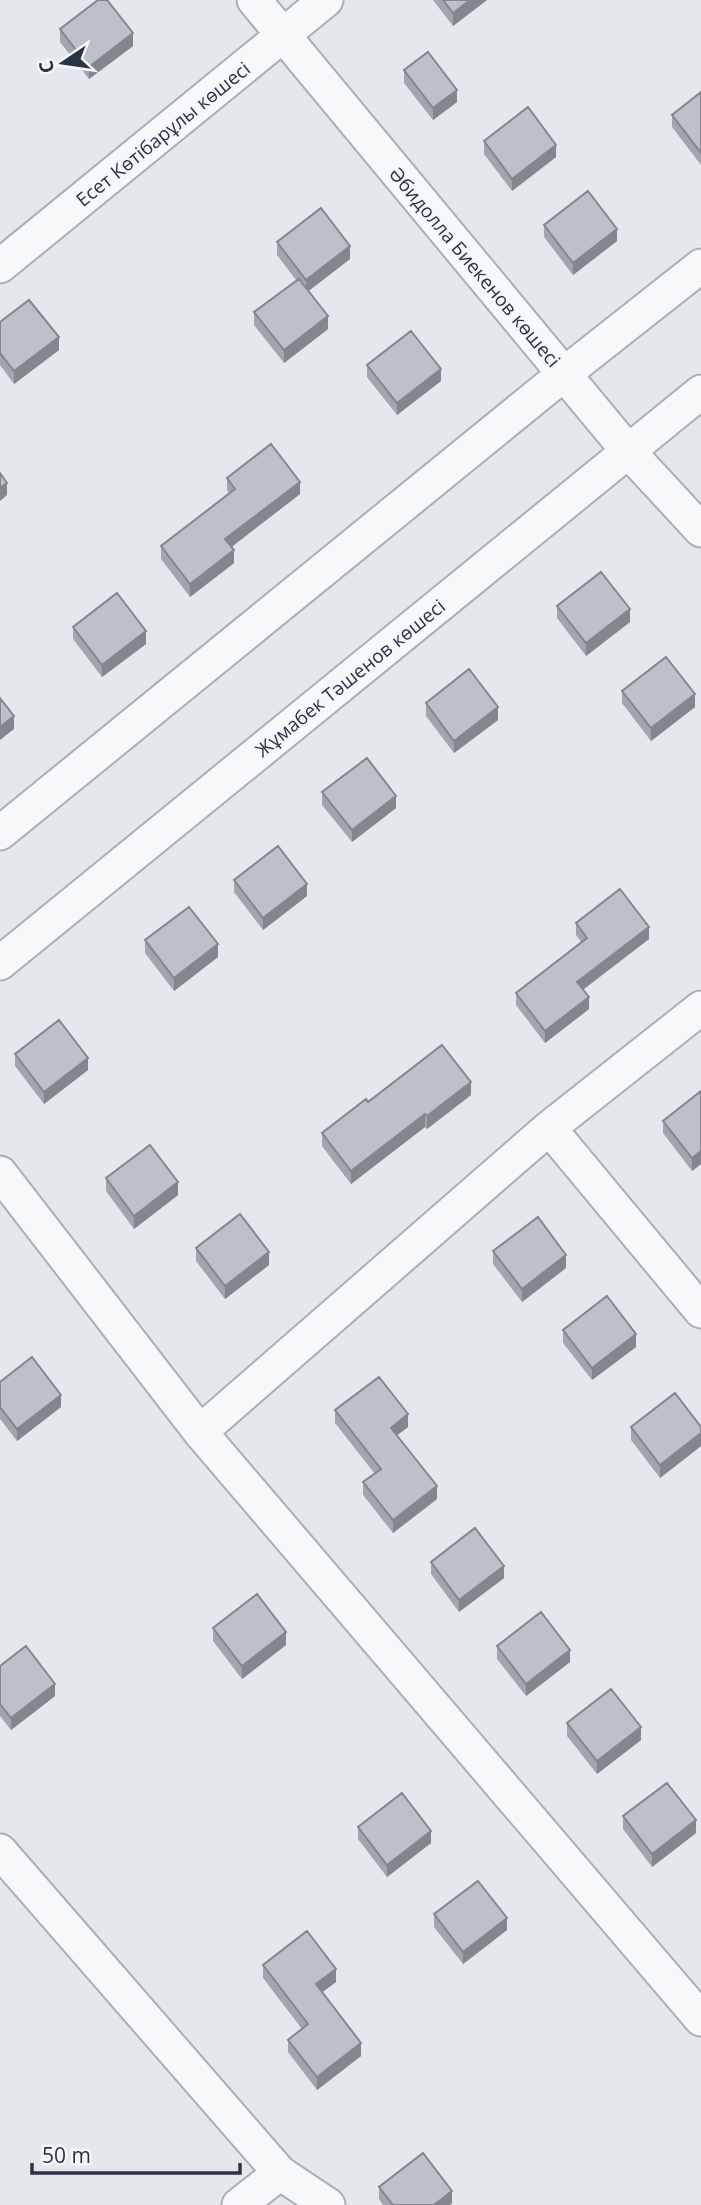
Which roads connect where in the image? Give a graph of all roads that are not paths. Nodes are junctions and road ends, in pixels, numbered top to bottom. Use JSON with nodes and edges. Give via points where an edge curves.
{"nodes":[{"id":1,"x":254,"y":0,"type":"edge"},
{"id":2,"x":326,"y":0,"type":"edge"},
{"id":3,"x":284,"y":36,"type":"junction"},
{"id":4,"x":0,"y":266,"type":"edge"},
{"id":5,"x":701,"y":266,"type":"edge"},
{"id":6,"x":564,"y":374,"type":"junction"},
{"id":7,"x":701,"y":392,"type":"edge"},
{"id":8,"x":628,"y":451,"type":"junction"},
{"id":9,"x":701,"y":530,"type":"edge"},
{"id":10,"x":0,"y":833,"type":"edge"},
{"id":11,"x":0,"y":963,"type":"edge"},
{"id":12,"x":701,"y":1008,"type":"edge"},
{"id":13,"x":549,"y":1128,"type":"junction"},
{"id":14,"x":0,"y":1173,"type":"edge"},
{"id":15,"x":701,"y":1311,"type":"edge"},
{"id":16,"x":200,"y":1432,"type":"junction"},
{"id":17,"x":0,"y":1851,"type":"edge"},
{"id":18,"x":701,"y":2019,"type":"edge"},
{"id":19,"x":257,"y":2194,"type":"edge"},
{"id":20,"x":328,"y":2205,"type":"edge"}],
"edges":[{"from":1,"to":3,"type":"street","name":"Әбидолла Биекенов көшесі"},
{"from":2,"to":3,"type":"street","name":"Есет Көтібарұлы көшесі"},
{"from":3,"to":4,"type":"street","name":"Есет Көтібарұлы көшесі"},
{"from":3,"to":6,"type":"street","name":"Әбидолла Биекенов көшесі"},
{"from":5,"to":6,"type":"street"},
{"from":6,"to":8,"type":"street","name":"Әбидолла Биекенов көшесі"},
{"from":6,"to":10,"type":"street"},
{"from":7,"to":8,"type":"street","name":"Жұмабек Тәшенов көшесі"},
{"from":8,"to":9,"type":"street","name":"Әбидолла Биекенов көшесі"},
{"from":8,"to":11,"type":"street","name":"Жұмабек Тәшенов көшесі"},
{"from":12,"to":13,"type":"street"},
{"from":13,"to":15,"type":"street"},
{"from":13,"to":16,"type":"street"},
{"from":14,"to":16,"type":"street"},
{"from":16,"to":18,"type":"street"},
{"from":17,"to":19,"type":"street"},
{"from":19,"to":20,"type":"street"}]}
